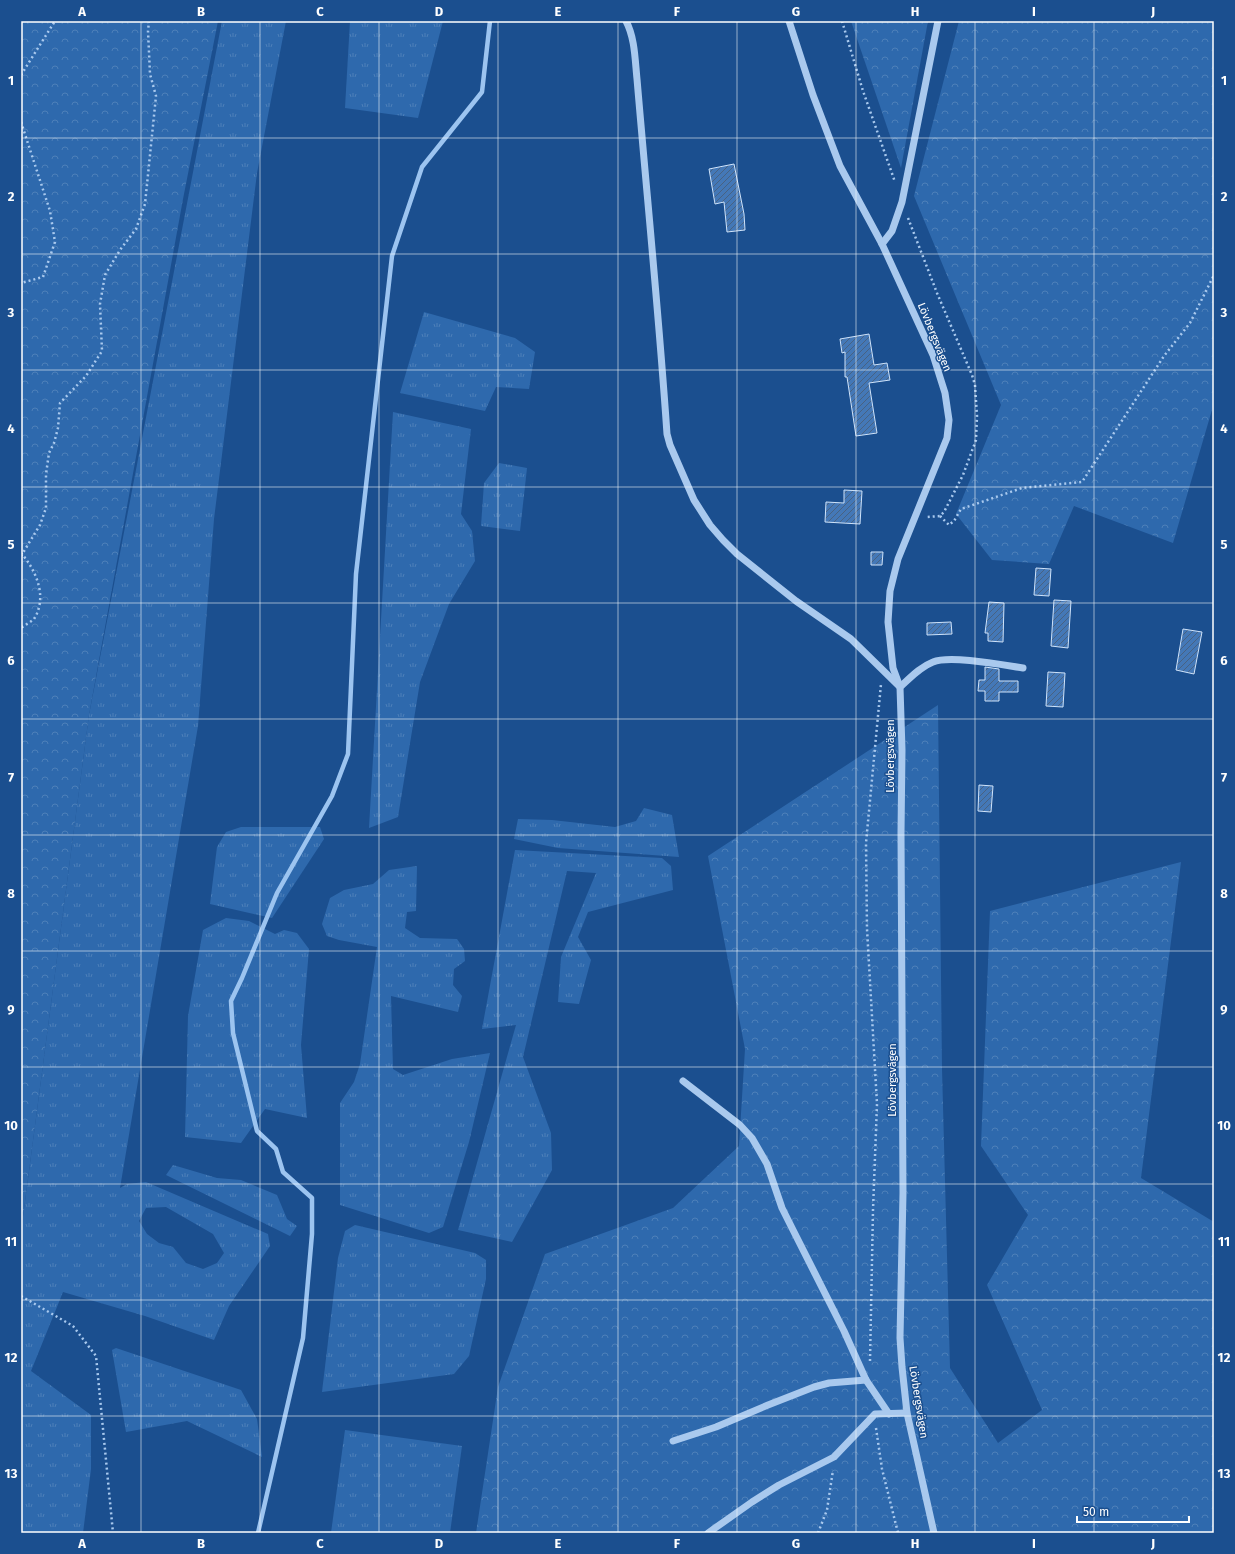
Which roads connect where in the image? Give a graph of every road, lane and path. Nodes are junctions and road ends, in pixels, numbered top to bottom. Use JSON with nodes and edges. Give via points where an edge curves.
{"nodes":[{"id":1,"x":55,"y":21,"type":"edge"},
{"id":2,"x":149,"y":21,"type":"edge"},
{"id":3,"x":626,"y":21,"type":"edge"},
{"id":4,"x":789,"y":21,"type":"edge"},
{"id":5,"x":938,"y":21,"type":"edge"},
{"id":6,"x":21,"y":75,"type":"edge"},
{"id":7,"x":21,"y":122,"type":"edge"},
{"id":8,"x":882,"y":244,"type":"junction"},
{"id":9,"x":1214,"y":275,"type":"edge"},
{"id":10,"x":21,"y":283,"type":"edge"},
{"id":11,"x":955,"y":335,"type":"dead end"},
{"id":12,"x":917,"y":513,"type":"junction"},
{"id":13,"x":940,"y":516,"type":"junction"},
{"id":14,"x":21,"y":554,"type":"edge"},
{"id":15,"x":21,"y":628,"type":"edge"},
{"id":16,"x":1023,"y":668,"type":"dead end"},
{"id":17,"x":883,"y":671,"type":"junction"},
{"id":18,"x":900,"y":687,"type":"junction"},
{"id":19,"x":683,"y":1081,"type":"dead end"},
{"id":20,"x":21,"y":1296,"type":"edge"},
{"id":21,"x":870,"y":1367,"type":"dead end"},
{"id":22,"x":866,"y":1380,"type":"junction"},
{"id":23,"x":907,"y":1412,"type":"junction"},
{"id":24,"x":874,"y":1414,"type":"junction"},
{"id":25,"x":888,"y":1414,"type":"junction"},
{"id":26,"x":673,"y":1441,"type":"dead end"},
{"id":27,"x":835,"y":1456,"type":"junction"},
{"id":28,"x":113,"y":1533,"type":"edge"},
{"id":29,"x":708,"y":1533,"type":"edge"},
{"id":30,"x":818,"y":1533,"type":"edge"},
{"id":31,"x":898,"y":1533,"type":"edge"},
{"id":32,"x":934,"y":1533,"type":"edge"}],
"edges":[{"from":1,"to":6,"type":"path"},
{"from":2,"to":14,"type":"path","via":[[150,74],[156,96],[145,204],[136,229],[105,275],[100,304],[102,351],[86,376],[60,403],[58,428],[49,453],[46,474],[46,508],[40,525]]},
{"from":3,"to":17,"type":"street","via":[[635,60],[670,445],[694,500],[710,525],[737,554],[851,639]]},
{"from":4,"to":8,"type":"street","name":"Lövbergsvägen","via":[[840,166]]},
{"from":5,"to":8,"type":"street","via":[[902,202],[892,231]]},
{"from":7,"to":10,"type":"path","via":[[50,211],[55,242],[42,277]]},
{"from":8,"to":12,"type":"street","name":"Lövbergsvägen","via":[[933,354],[947,405],[947,438]]},
{"from":9,"to":13,"type":"path","via":[[1190,323],[1164,356],[1082,482],[1022,488],[962,508],[949,525]]},
{"from":11,"to":13,"type":"path","via":[[975,385],[977,428],[974,448],[963,475],[948,506]]},
{"from":12,"to":13,"type":"path","via":[[928,517]]},
{"from":12,"to":18,"type":"street","name":"Lövbergsvägen","via":[[898,559],[890,591],[888,622],[894,668]]},
{"from":14,"to":15,"type":"path","via":[[40,586],[40,602],[33,620]]},
{"from":16,"to":18,"type":"street","via":[[980,662],[935,661]]},
{"from":17,"to":18,"type":"street"},
{"from":17,"to":21,"type":"path","via":[[866,843],[867,929],[877,1104]]},
{"from":18,"to":23,"type":"street","name":"Lövbergsvägen","via":[[903,1137],[900,1338]]},
{"from":19,"to":22,"type":"street","via":[[740,1125],[755,1143],[767,1164],[782,1208]]},
{"from":20,"to":28,"type":"path","via":[[73,1326],[96,1356]]},
{"from":22,"to":25,"type":"street"},
{"from":22,"to":26,"type":"street","via":[[814,1387],[716,1427]]},
{"from":23,"to":25,"type":"street"},
{"from":23,"to":32,"type":"street","name":"Lövbergsvägen"},
{"from":24,"to":25,"type":"street"},
{"from":24,"to":27,"type":"street"},
{"from":24,"to":31,"type":"path","via":[[882,1468]]},
{"from":27,"to":29,"type":"street","via":[[774,1489]]},
{"from":27,"to":30,"type":"path","via":[[827,1510]]}]}
